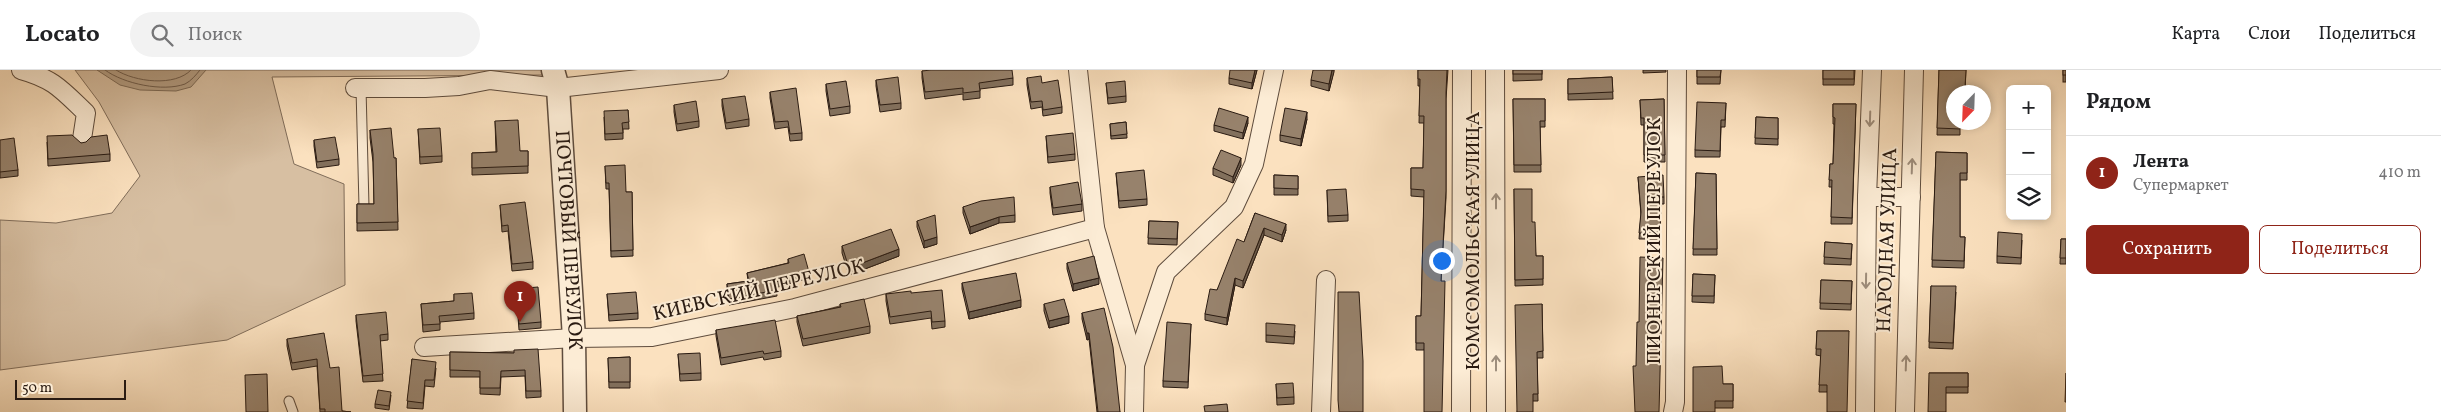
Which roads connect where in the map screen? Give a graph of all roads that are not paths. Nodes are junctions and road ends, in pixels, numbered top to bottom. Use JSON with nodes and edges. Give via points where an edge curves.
{"nodes":[{"id":1,"x":21,"y":70,"type":"edge"},
{"id":2,"x":719,"y":70,"type":"edge"},
{"id":3,"x":1078,"y":70,"type":"edge"},
{"id":4,"x":1274,"y":70,"type":"edge"},
{"id":5,"x":1462,"y":70,"type":"edge"},
{"id":6,"x":1495,"y":70,"type":"edge"},
{"id":7,"x":1677,"y":70,"type":"edge"},
{"id":8,"x":1872,"y":70,"type":"edge"},
{"id":9,"x":1914,"y":70,"type":"edge"},
{"id":10,"x":555,"y":79,"type":"edge"},
{"id":11,"x":358,"y":88,"type":"joint"},
{"id":12,"x":82,"y":140,"type":"dead end"},
{"id":13,"x":1867,"y":197,"type":"junction"},
{"id":14,"x":1911,"y":197,"type":"junction"},
{"id":15,"x":364,"y":207,"type":"edge"},
{"id":16,"x":1095,"y":228,"type":"junction"},
{"id":17,"x":1326,"y":280,"type":"dead end"},
{"id":18,"x":574,"y":338,"type":"junction"},
{"id":19,"x":424,"y":347,"type":"dead end"},
{"id":20,"x":1135,"y":364,"type":"junction"},
{"id":21,"x":289,"y":401,"type":"dead end"},
{"id":22,"x":293,"y":412,"type":"edge"},
{"id":23,"x":575,"y":412,"type":"edge"},
{"id":24,"x":1134,"y":412,"type":"edge"},
{"id":25,"x":1321,"y":412,"type":"edge"},
{"id":26,"x":1461,"y":412,"type":"edge"},
{"id":27,"x":1496,"y":412,"type":"edge"},
{"id":28,"x":1673,"y":412,"type":"edge"},
{"id":29,"x":1865,"y":412,"type":"edge"},
{"id":30,"x":1905,"y":412,"type":"edge"}],
"edges":[{"from":1,"to":12,"type":"street","via":[[44,76],[86,112]]},
{"from":2,"to":10,"type":"street"},
{"from":3,"to":16,"type":"street"},
{"from":4,"to":20,"type":"street","via":[[1254,164],[1234,207],[1166,272]]},
{"from":5,"to":26,"type":"street","name":"КОМСОМОЛЬСКАЯ УЛИЦА"},
{"from":27,"to":6,"type":"street","name":"КОМСОМОЛЬСКАЯ УЛИЦА","one_way":true},
{"from":7,"to":28,"type":"street","name":"ПИОНЕРСКИЙ ПЕРЕУЛОК"},
{"from":8,"to":13,"type":"street","name":"НАРОДНАЯ УЛИЦА","one_way":true},
{"from":14,"to":9,"type":"street","name":"НАРОДНАЯ УЛИЦА","one_way":true},
{"from":10,"to":11,"type":"street","via":[[490,80],[425,88]]},
{"from":10,"to":18,"type":"street","name":"ПОЧТОВЫЙ ПЕРЕУЛОК"},
{"from":11,"to":15,"type":"lane"},
{"from":13,"to":14,"type":"street"},
{"from":13,"to":29,"type":"street","name":"НАРОДНАЯ УЛИЦА","one_way":true},
{"from":30,"to":14,"type":"street","name":"НАРОДНАЯ УЛИЦА","one_way":true},
{"from":16,"to":18,"type":"street","name":"КИЕВСКИЙ ПЕРЕУЛОК","via":[[795,308],[652,337]]},
{"from":16,"to":20,"type":"street"},
{"from":17,"to":25,"type":"street"},
{"from":18,"to":19,"type":"street","name":"КИЕВСКИЙ ПЕРЕУЛОК"},
{"from":18,"to":23,"type":"street","name":"ПОЧТОВЫЙ ПЕРЕУЛОК"},
{"from":20,"to":24,"type":"street"},
{"from":21,"to":22,"type":"lane"}]}
